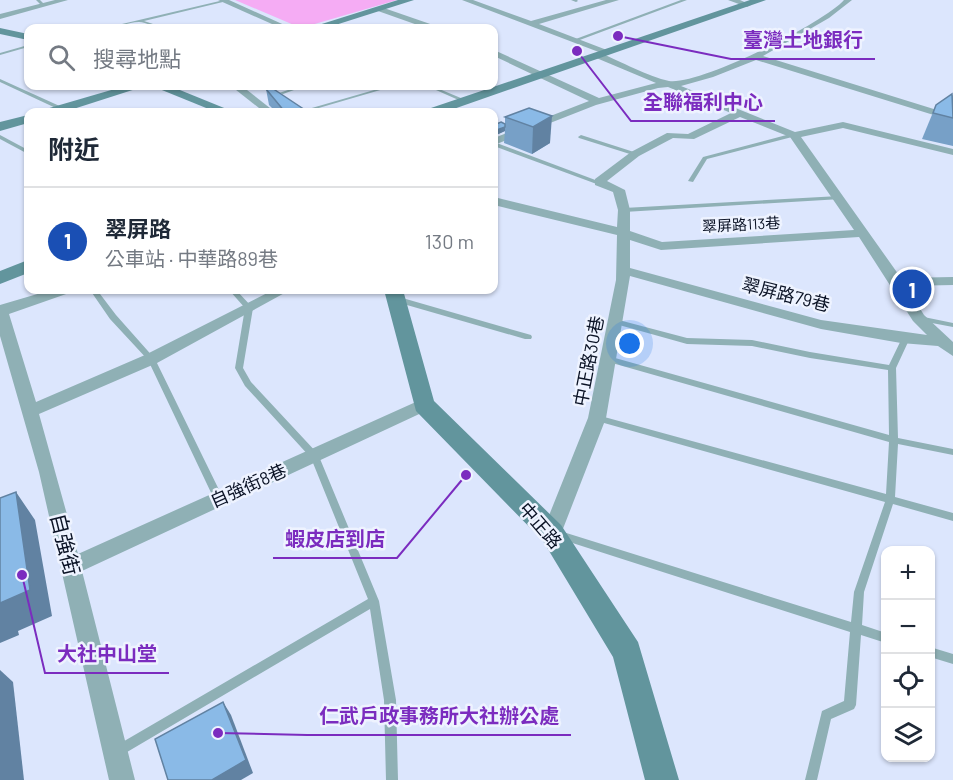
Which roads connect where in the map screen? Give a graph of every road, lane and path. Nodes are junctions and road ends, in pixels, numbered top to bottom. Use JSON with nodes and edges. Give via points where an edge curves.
{"nodes":[{"id":1,"x":64,"y":0,"type":"edge"},
{"id":2,"x":409,"y":0,"type":"edge"},
{"id":3,"x":466,"y":0,"type":"edge"},
{"id":4,"x":615,"y":0,"type":"edge"},
{"id":5,"x":685,"y":0,"type":"edge"},
{"id":6,"x":732,"y":0,"type":"edge"},
{"id":7,"x":761,"y":0,"type":"edge"},
{"id":8,"x":848,"y":0,"type":"edge"},
{"id":9,"x":224,"y":1,"type":"edge"},
{"id":10,"x":41,"y":3,"type":"edge"},
{"id":11,"x":747,"y":5,"type":"junction"},
{"id":12,"x":381,"y":9,"type":"junction"},
{"id":13,"x":1,"y":15,"type":"edge"},
{"id":14,"x":140,"y":21,"type":"junction"},
{"id":15,"x":534,"y":23,"type":"junction"},
{"id":16,"x":126,"y":24,"type":"edge"},
{"id":17,"x":149,"y":24,"type":"edge"},
{"id":18,"x":278,"y":24,"type":"edge"},
{"id":19,"x":329,"y":24,"type":"edge"},
{"id":20,"x":422,"y":24,"type":"edge"},
{"id":21,"x":0,"y":31,"type":"edge"},
{"id":22,"x":24,"y":36,"type":"edge"},
{"id":23,"x":575,"y":40,"type":"junction"},
{"id":24,"x":24,"y":47,"type":"edge"},
{"id":25,"x":0,"y":54,"type":"edge"},
{"id":26,"x":602,"y":54,"type":"junction"},
{"id":27,"x":498,"y":56,"type":"edge"},
{"id":28,"x":754,"y":56,"type":"junction"},
{"id":29,"x":542,"y":75,"type":"junction"},
{"id":30,"x":0,"y":80,"type":"edge"},
{"id":31,"x":671,"y":84,"type":"junction"},
{"id":32,"x":125,"y":90,"type":"edge"},
{"id":33,"x":169,"y":90,"type":"edge"},
{"id":34,"x":241,"y":90,"type":"edge"},
{"id":35,"x":290,"y":90,"type":"edge"},
{"id":36,"x":378,"y":90,"type":"edge"},
{"id":37,"x":439,"y":90,"type":"edge"},
{"id":38,"x":498,"y":90,"type":"edge"},
{"id":39,"x":498,"y":90,"type":"edge"},
{"id":40,"x":281,"y":93,"type":"edge"},
{"id":41,"x":465,"y":101,"type":"junction"},
{"id":42,"x":600,"y":102,"type":"junction"},
{"id":43,"x":51,"y":108,"type":"edge"},
{"id":44,"x":67,"y":108,"type":"edge"},
{"id":45,"x":217,"y":108,"type":"edge"},
{"id":46,"x":265,"y":108,"type":"edge"},
{"id":47,"x":315,"y":108,"type":"edge"},
{"id":48,"x":445,"y":108,"type":"edge"},
{"id":49,"x":741,"y":112,"type":"junction"},
{"id":50,"x":953,"y":118,"type":"edge"},
{"id":51,"x":24,"y":120,"type":"edge"},
{"id":52,"x":0,"y":128,"type":"edge"},
{"id":53,"x":794,"y":135,"type":"junction"},
{"id":54,"x":0,"y":137,"type":"edge"},
{"id":55,"x":582,"y":137,"type":"dead end"},
{"id":56,"x":498,"y":141,"type":"edge"},
{"id":57,"x":498,"y":145,"type":"edge"},
{"id":58,"x":24,"y":150,"type":"edge"},
{"id":59,"x":953,"y":152,"type":"edge"},
{"id":60,"x":635,"y":154,"type":"junction"},
{"id":61,"x":691,"y":181,"type":"dead end"},
{"id":62,"x":619,"y":190,"type":"junction"},
{"id":63,"x":839,"y":198,"type":"junction"},
{"id":64,"x":498,"y":202,"type":"edge"},
{"id":65,"x":624,"y":210,"type":"junction"},
{"id":66,"x":624,"y":233,"type":"junction"},
{"id":67,"x":863,"y":233,"type":"junction"},
{"id":68,"x":24,"y":268,"type":"edge"},
{"id":69,"x":623,"y":270,"type":"junction"},
{"id":70,"x":0,"y":278,"type":"edge"},
{"id":71,"x":953,"y":281,"type":"edge"},
{"id":72,"x":897,"y":282,"type":"junction"},
{"id":73,"x":52,"y":294,"type":"edge"},
{"id":74,"x":97,"y":294,"type":"edge"},
{"id":75,"x":236,"y":294,"type":"edge"},
{"id":76,"x":275,"y":294,"type":"edge"},
{"id":77,"x":394,"y":294,"type":"edge"},
{"id":78,"x":249,"y":308,"type":"junction"},
{"id":79,"x":1,"y":311,"type":"edge"},
{"id":80,"x":918,"y":318,"type":"junction"},
{"id":81,"x":615,"y":321,"type":"junction"},
{"id":82,"x":953,"y":325,"type":"edge"},
{"id":83,"x":528,"y":337,"type":"dead end"},
{"id":84,"x":905,"y":340,"type":"junction"},
{"id":85,"x":947,"y":346,"type":"edge"},
{"id":86,"x":151,"y":358,"type":"junction"},
{"id":87,"x":608,"y":359,"type":"junction"},
{"id":88,"x":892,"y":368,"type":"junction"},
{"id":89,"x":424,"y":405,"type":"junction"},
{"id":90,"x":31,"y":411,"type":"junction"},
{"id":91,"x":597,"y":418,"type":"junction"},
{"id":92,"x":894,"y":440,"type":"junction"},
{"id":93,"x":953,"y":452,"type":"edge"},
{"id":94,"x":315,"y":456,"type":"junction"},
{"id":95,"x":219,"y":498,"type":"junction"},
{"id":96,"x":890,"y":500,"type":"junction"},
{"id":97,"x":953,"y":517,"type":"edge"},
{"id":98,"x":552,"y":533,"type":"junction"},
{"id":99,"x":72,"y":566,"type":"junction"},
{"id":100,"x":374,"y":601,"type":"junction"},
{"id":101,"x":856,"y":629,"type":"junction"},
{"id":102,"x":881,"y":637,"type":"edge"},
{"id":103,"x":935,"y":654,"type":"edge"},
{"id":104,"x":953,"y":659,"type":"edge"},
{"id":105,"x":115,"y":753,"type":"junction"},
{"id":106,"x":122,"y":780,"type":"edge"},
{"id":107,"x":392,"y":780,"type":"edge"},
{"id":108,"x":662,"y":780,"type":"edge"},
{"id":109,"x":811,"y":780,"type":"edge"}],
"edges":[{"from":1,"to":10,"type":"street"},
{"from":2,"to":12,"type":"main road"},
{"from":3,"to":15,"type":"street"},
{"from":4,"to":15,"type":"street"},
{"from":5,"to":23,"type":"lane"},
{"from":6,"to":11,"type":"street"},
{"from":7,"to":11,"type":"main road"},
{"from":8,"to":28,"type":"street","via":[[794,38]]},
{"from":9,"to":14,"type":"lane"},
{"from":9,"to":18,"type":"street"},
{"from":10,"to":13,"type":"street"},
{"from":11,"to":26,"type":"main road"},
{"from":12,"to":19,"type":"main road"},
{"from":12,"to":20,"type":"street"},
{"from":14,"to":16,"type":"lane"},
{"from":14,"to":17,"type":"lane"},
{"from":15,"to":23,"type":"street"},
{"from":21,"to":22,"type":"main road"},
{"from":23,"to":26,"type":"street"},
{"from":24,"to":25,"type":"lane"},
{"from":26,"to":29,"type":"main road"},
{"from":26,"to":31,"type":"street"},
{"from":27,"to":29,"type":"street"},
{"from":28,"to":31,"type":"street"},
{"from":28,"to":50,"type":"street"},
{"from":29,"to":38,"type":"main road"},
{"from":29,"to":42,"type":"street"},
{"from":30,"to":43,"type":"lane"},
{"from":31,"to":42,"type":"street"},
{"from":31,"to":49,"type":"street"},
{"from":32,"to":44,"type":"main road"},
{"from":33,"to":45,"type":"main road"},
{"from":34,"to":46,"type":"street"},
{"from":35,"to":40,"type":"lane"},
{"from":36,"to":47,"type":"lane"},
{"from":37,"to":41,"type":"lane"},
{"from":39,"to":41,"type":"main road"},
{"from":41,"to":48,"type":"main road"},
{"from":42,"to":56,"type":"street"},
{"from":49,"to":53,"type":"street"},
{"from":49,"to":60,"type":"street","via":[[690,137],[671,135]]},
{"from":51,"to":52,"type":"main road"},
{"from":53,"to":59,"type":"street","via":[[843,125]]},
{"from":53,"to":61,"type":"lane","via":[[705,158]]},
{"from":53,"to":63,"type":"street"},
{"from":54,"to":58,"type":"lane"},
{"from":55,"to":60,"type":"lane"},
{"from":57,"to":62,"type":"lane"},
{"from":60,"to":62,"type":"street","via":[[599,182]]},
{"from":62,"to":65,"type":"street","name":"中正路30巷"},
{"from":63,"to":65,"type":"lane"},
{"from":63,"to":67,"type":"street"},
{"from":64,"to":66,"type":"street","name":"翠屏路113巷"},
{"from":65,"to":66,"type":"street","name":"中正路30巷"},
{"from":66,"to":67,"type":"street","name":"翠屏路113巷","via":[[661,246]]},
{"from":66,"to":69,"type":"street","name":"中正路30巷"},
{"from":67,"to":72,"type":"street"},
{"from":68,"to":70,"type":"main road"},
{"from":69,"to":81,"type":"street","name":"中正路30巷"},
{"from":69,"to":84,"type":"street","name":"翠屏路79巷","via":[[794,318]]},
{"from":71,"to":72,"type":"street"},
{"from":72,"to":80,"type":"street"},
{"from":73,"to":79,"type":"street"},
{"from":74,"to":86,"type":"lane"},
{"from":75,"to":78,"type":"lane"},
{"from":76,"to":78,"type":"street"},
{"from":77,"to":83,"type":"lane"},
{"from":77,"to":89,"type":"main road"},
{"from":78,"to":86,"type":"street"},
{"from":78,"to":94,"type":"lane","via":[[239,368],[248,384]]},
{"from":79,"to":90,"type":"street","name":"自強街"},
{"from":80,"to":82,"type":"lane"},
{"from":80,"to":85,"type":"street"},
{"from":81,"to":87,"type":"street","name":"中正路30巷"},
{"from":81,"to":88,"type":"lane","via":[[687,341],[752,343]]},
{"from":84,"to":85,"type":"street","name":"翠屏路79巷"},
{"from":84,"to":88,"type":"lane"},
{"from":86,"to":90,"type":"street"},
{"from":86,"to":95,"type":"lane"},
{"from":87,"to":91,"type":"street","name":"中正路30巷"},
{"from":87,"to":92,"type":"lane"},
{"from":88,"to":92,"type":"lane"},
{"from":89,"to":94,"type":"street","name":"自強街8巷"},
{"from":89,"to":98,"type":"main road","name":"中正路"},
{"from":90,"to":99,"type":"street","name":"自強街"},
{"from":91,"to":96,"type":"lane"},
{"from":91,"to":98,"type":"street","name":"中正路30巷"},
{"from":92,"to":93,"type":"lane"},
{"from":92,"to":96,"type":"lane"},
{"from":94,"to":95,"type":"street","name":"自強街8巷"},
{"from":94,"to":100,"type":"lane"},
{"from":95,"to":99,"type":"street","name":"自強街8巷"},
{"from":96,"to":97,"type":"lane"},
{"from":96,"to":101,"type":"lane","via":[[860,591]]},
{"from":98,"to":101,"type":"lane"},
{"from":98,"to":108,"type":"main road","name":"中正路","via":[[627,652]]},
{"from":99,"to":105,"type":"street","name":"自強街"},
{"from":100,"to":105,"type":"lane"},
{"from":100,"to":107,"type":"lane","via":[[390,700]]},
{"from":101,"to":102,"type":"lane"},
{"from":101,"to":109,"type":"lane","via":[[850,705],[826,715]]},
{"from":103,"to":104,"type":"lane"},
{"from":105,"to":106,"type":"street","name":"自強街"}]}
